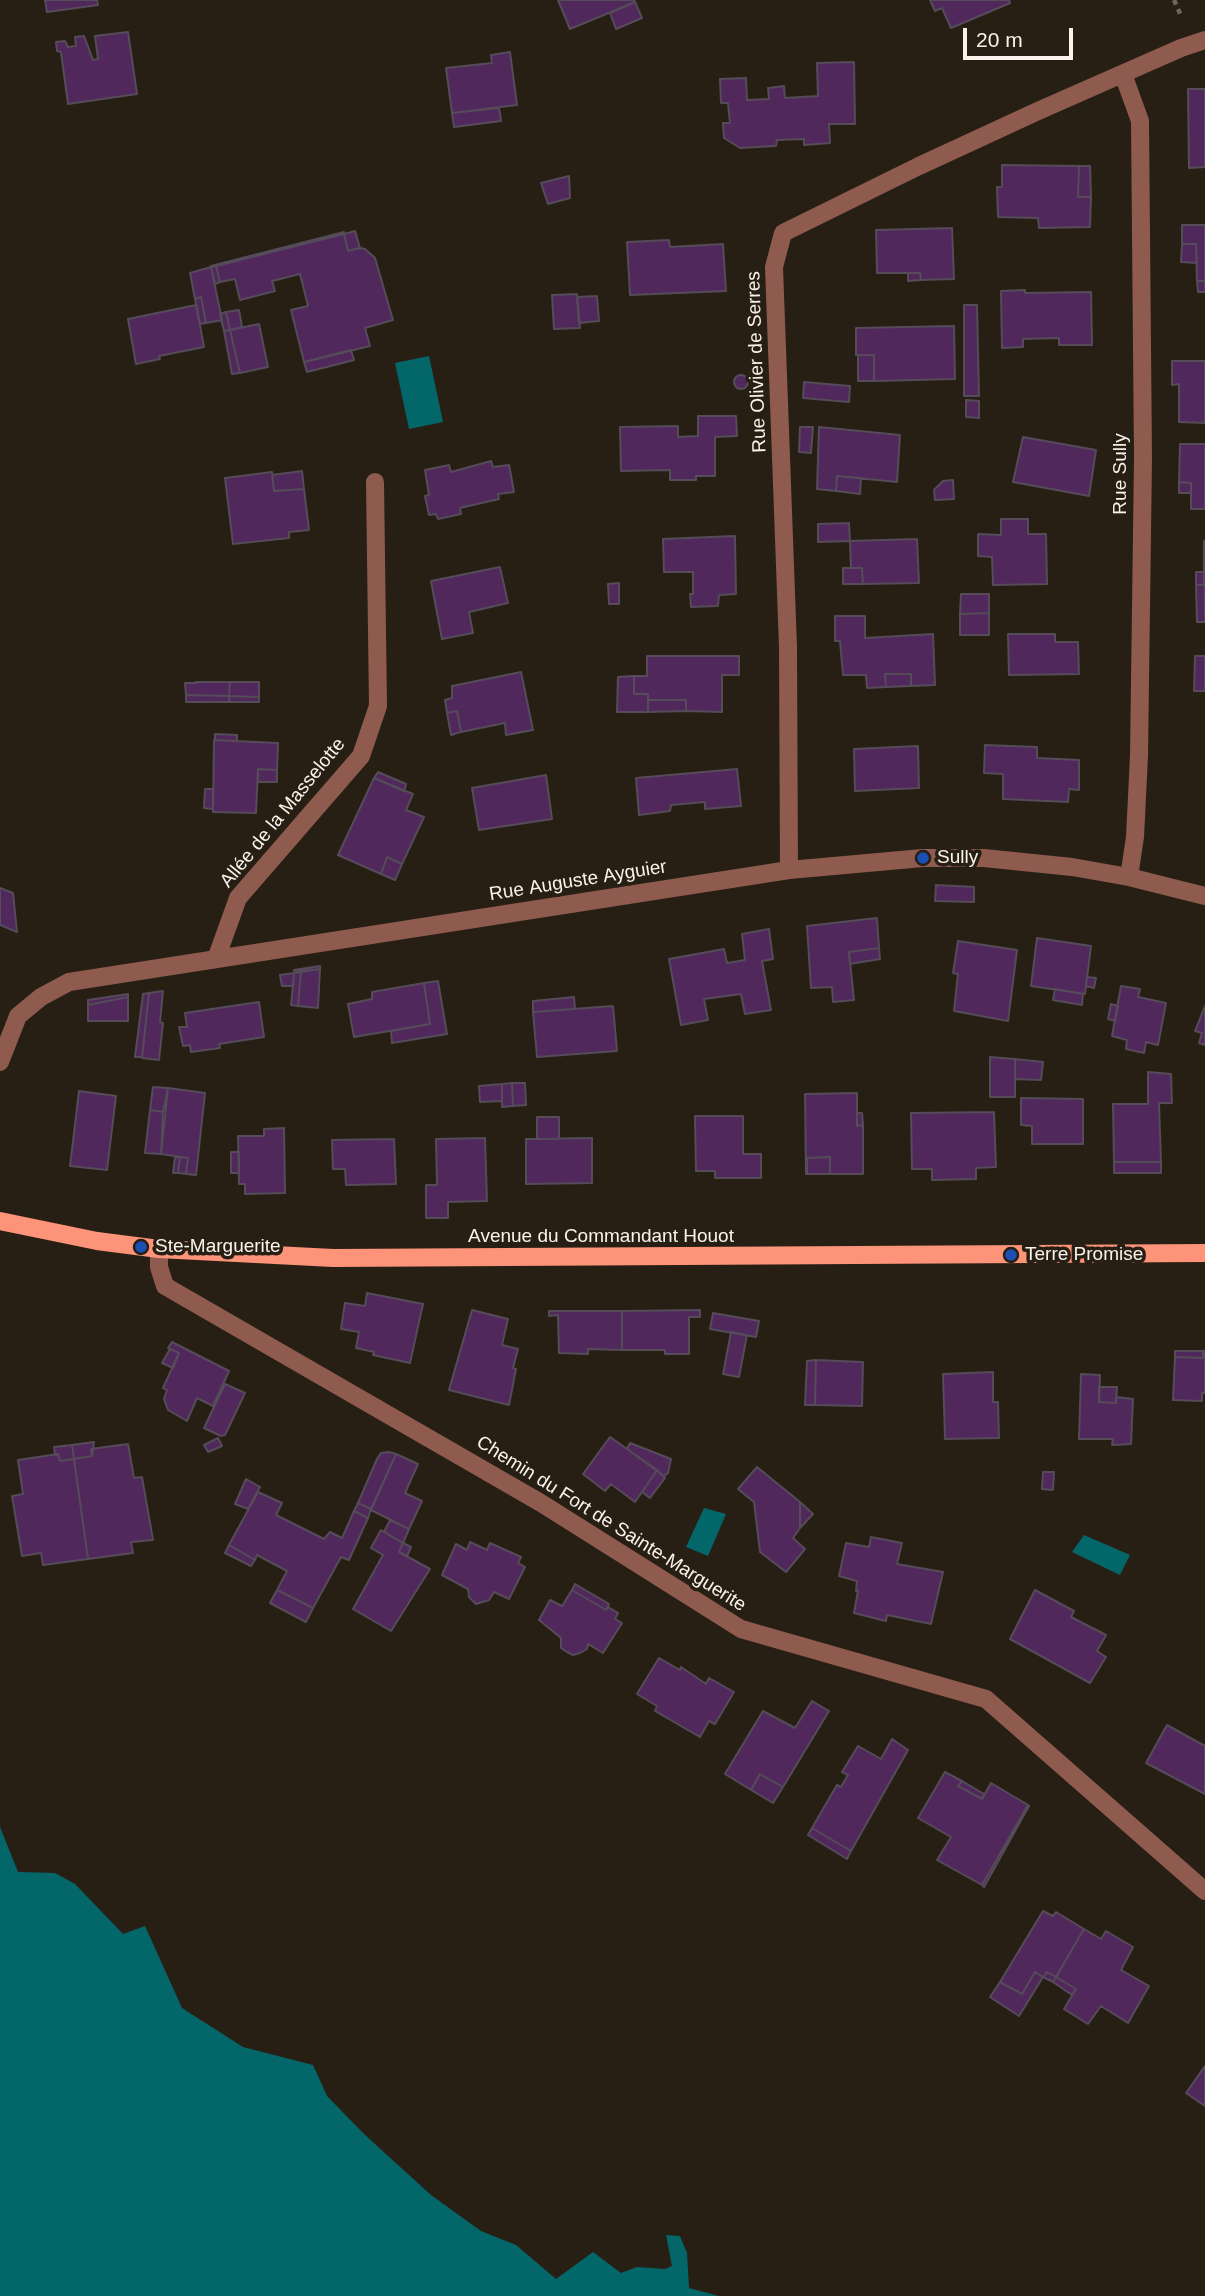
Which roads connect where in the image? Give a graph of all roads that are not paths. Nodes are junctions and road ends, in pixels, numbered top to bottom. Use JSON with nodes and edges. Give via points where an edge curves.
{"nodes":[{"id":1,"x":1205,"y":40,"type":"edge"},
{"id":2,"x":1123,"y":74,"type":"junction"},
{"id":3,"x":375,"y":482,"type":"dead end"},
{"id":4,"x":789,"y":870,"type":"junction"},
{"id":5,"x":1129,"y":877,"type":"junction"},
{"id":6,"x":1205,"y":896,"type":"edge"},
{"id":7,"x":216,"y":959,"type":"junction"},
{"id":8,"x":0,"y":1062,"type":"edge"},
{"id":9,"x":0,"y":1222,"type":"edge"},
{"id":10,"x":159,"y":1249,"type":"junction"},
{"id":11,"x":1205,"y":1253,"type":"edge"},
{"id":12,"x":1205,"y":1891,"type":"edge"}],
"edges":[{"from":1,"to":2,"type":"street","name":"Rue Olivier de Serres"},
{"from":2,"to":4,"type":"street","name":"Rue Olivier de Serres","via":[[783,233],[774,267],[788,647]]},
{"from":2,"to":5,"type":"street","name":"Rue Sully","via":[[1140,121],[1143,458],[1139,756]]},
{"from":3,"to":7,"type":"street","name":"Allée de la Masselotte","via":[[378,706],[360,757],[238,898]]},
{"from":4,"to":5,"type":"street","name":"Rue Auguste Ayguier","via":[[923,858],[985,858]]},
{"from":4,"to":7,"type":"street","name":"Rue Auguste Ayguier"},
{"from":5,"to":6,"type":"street","name":"Rue Auguste Ayguier"},
{"from":7,"to":8,"type":"street","name":"Rue Auguste Ayguier","via":[[69,982],[18,1016]]},
{"from":9,"to":10,"type":"main road","name":"Avenue du Commandant Houot"},
{"from":10,"to":11,"type":"main road","name":"Avenue du Commandant Houot","via":[[374,1258]]},
{"from":10,"to":12,"type":"street","name":"Chemin du Fort de Sainte-Marguerite","via":[[165,1286],[541,1503],[741,1629],[986,1699]]}]}
